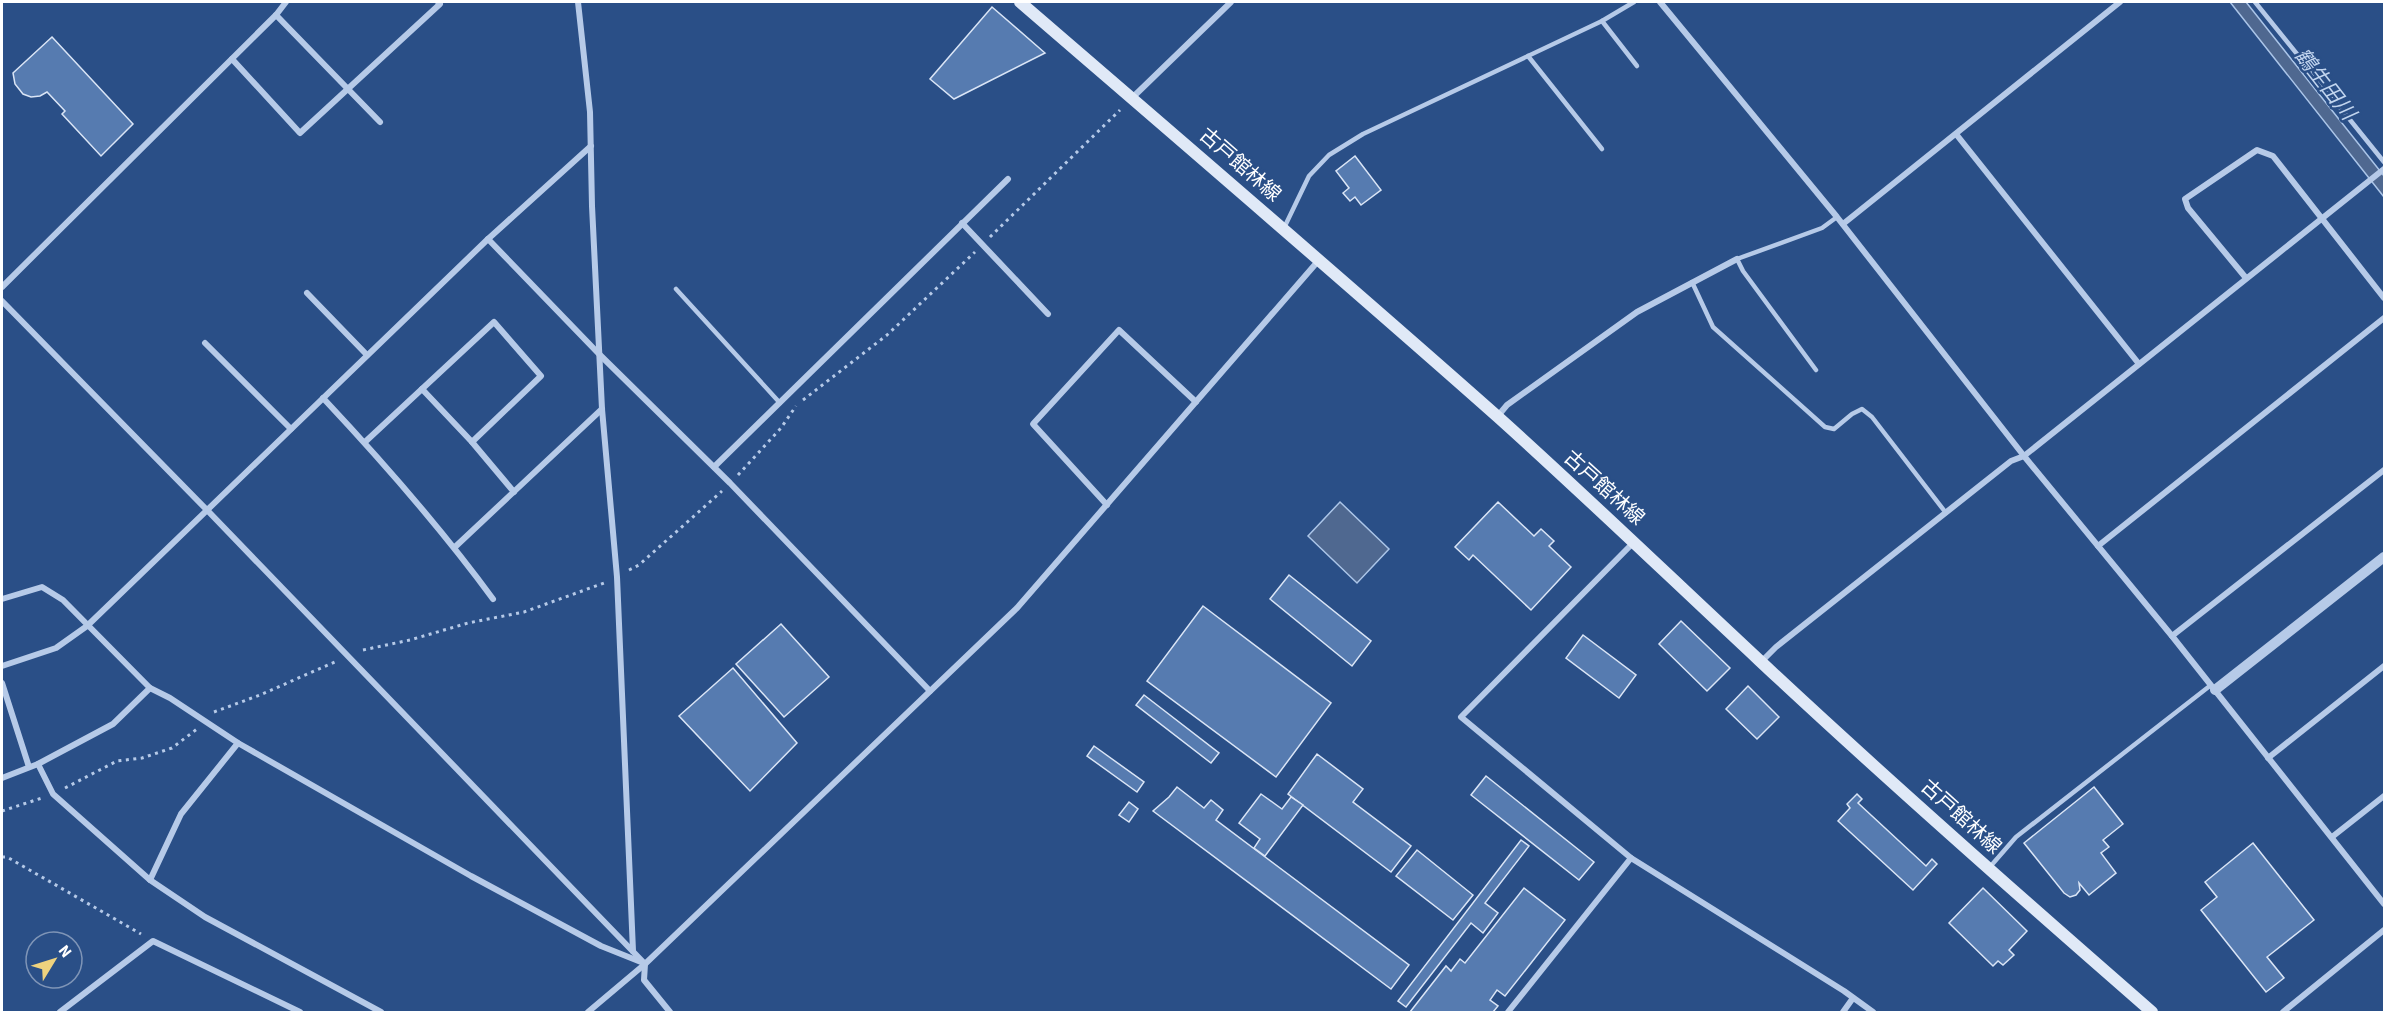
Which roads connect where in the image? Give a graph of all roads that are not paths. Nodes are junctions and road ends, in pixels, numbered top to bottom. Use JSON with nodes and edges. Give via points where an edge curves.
{"nodes":[{"id":1,"x":286,"y":2,"type":"edge"},
{"id":2,"x":438,"y":2,"type":"edge"},
{"id":3,"x":578,"y":2,"type":"edge"},
{"id":4,"x":1020,"y":2,"type":"edge"},
{"id":5,"x":1231,"y":2,"type":"edge"},
{"id":6,"x":1634,"y":2,"type":"edge"},
{"id":7,"x":1660,"y":2,"type":"edge"},
{"id":8,"x":2120,"y":2,"type":"edge"},
{"id":9,"x":2255,"y":2,"type":"edge"},
{"id":10,"x":276,"y":15,"type":"junction"},
{"id":11,"x":1602,"y":21,"type":"junction"},
{"id":12,"x":1528,"y":56,"type":"junction"},
{"id":13,"x":232,"y":59,"type":"junction"},
{"id":14,"x":1637,"y":66,"type":"dead end"},
{"id":15,"x":347,"y":88,"type":"junction"},
{"id":16,"x":1132,"y":98,"type":"junction"},
{"id":17,"x":380,"y":122,"type":"dead end"},
{"id":18,"x":1956,"y":134,"type":"junction"},
{"id":19,"x":591,"y":146,"type":"junction"},
{"id":20,"x":1602,"y":149,"type":"dead end"},
{"id":21,"x":2385,"y":162,"type":"edge"},
{"id":22,"x":2385,"y":169,"type":"edge"},
{"id":23,"x":1008,"y":179,"type":"dead end"},
{"id":24,"x":1837,"y":217,"type":"junction"},
{"id":25,"x":2322,"y":219,"type":"junction"},
{"id":26,"x":962,"y":223,"type":"junction"},
{"id":27,"x":1843,"y":224,"type":"junction"},
{"id":28,"x":1284,"y":228,"type":"junction"},
{"id":29,"x":488,"y":239,"type":"junction"},
{"id":30,"x":1737,"y":259,"type":"junction"},
{"id":31,"x":1319,"y":260,"type":"junction"},
{"id":32,"x":2247,"y":278,"type":"junction"},
{"id":33,"x":1692,"y":282,"type":"junction"},
{"id":34,"x":2,"y":287,"type":"edge"},
{"id":35,"x":676,"y":290,"type":"dead end"},
{"id":36,"x":307,"y":293,"type":"dead end"},
{"id":37,"x":2385,"y":298,"type":"edge"},
{"id":38,"x":2,"y":301,"type":"edge"},
{"id":39,"x":1048,"y":314,"type":"dead end"},
{"id":40,"x":2385,"y":318,"type":"edge"},
{"id":41,"x":205,"y":343,"type":"dead end"},
{"id":42,"x":367,"y":355,"type":"junction"},
{"id":43,"x":600,"y":355,"type":"junction"},
{"id":44,"x":2139,"y":364,"type":"junction"},
{"id":45,"x":1816,"y":370,"type":"dead end"},
{"id":46,"x":422,"y":389,"type":"junction"},
{"id":47,"x":323,"y":398,"type":"junction"},
{"id":48,"x":1196,"y":402,"type":"junction"},
{"id":49,"x":780,"y":403,"type":"junction"},
{"id":50,"x":603,"y":409,"type":"junction"},
{"id":51,"x":1497,"y":417,"type":"junction"},
{"id":52,"x":291,"y":429,"type":"junction"},
{"id":53,"x":365,"y":442,"type":"junction"},
{"id":54,"x":472,"y":442,"type":"junction"},
{"id":55,"x":2024,"y":456,"type":"junction"},
{"id":56,"x":714,"y":467,"type":"junction"},
{"id":57,"x":2385,"y":470,"type":"edge"},
{"id":58,"x":514,"y":492,"type":"junction"},
{"id":59,"x":1107,"y":505,"type":"junction"},
{"id":60,"x":206,"y":509,"type":"junction"},
{"id":61,"x":1946,"y":513,"type":"junction"},
{"id":62,"x":1634,"y":542,"type":"junction"},
{"id":63,"x":2098,"y":546,"type":"junction"},
{"id":64,"x":455,"y":547,"type":"junction"},
{"id":65,"x":2385,"y":557,"type":"edge"},
{"id":66,"x":2,"y":599,"type":"edge"},
{"id":67,"x":493,"y":600,"type":"dead end"},
{"id":68,"x":87,"y":626,"type":"junction"},
{"id":69,"x":2172,"y":636,"type":"junction"},
{"id":70,"x":1761,"y":662,"type":"junction"},
{"id":71,"x":2,"y":666,"type":"edge"},
{"id":72,"x":2385,"y":666,"type":"edge"},
{"id":73,"x":2,"y":683,"type":"edge"},
{"id":74,"x":150,"y":688,"type":"junction"},
{"id":75,"x":2213,"y":688,"type":"junction"},
{"id":76,"x":930,"y":691,"type":"junction"},
{"id":77,"x":238,"y":743,"type":"junction"},
{"id":78,"x":2268,"y":758,"type":"junction"},
{"id":79,"x":38,"y":764,"type":"junction"},
{"id":80,"x":29,"y":767,"type":"junction"},
{"id":81,"x":2,"y":778,"type":"edge"},
{"id":82,"x":2385,"y":796,"type":"edge"},
{"id":83,"x":2332,"y":837,"type":"junction"},
{"id":84,"x":1631,"y":858,"type":"junction"},
{"id":85,"x":1988,"y":869,"type":"junction"},
{"id":86,"x":150,"y":880,"type":"junction"},
{"id":87,"x":2385,"y":904,"type":"edge"},
{"id":88,"x":2385,"y":930,"type":"edge"},
{"id":89,"x":633,"y":951,"type":"junction"},
{"id":90,"x":645,"y":964,"type":"junction"},
{"id":91,"x":1853,"y":998,"type":"junction"},
{"id":92,"x":60,"y":1012,"type":"edge"},
{"id":93,"x":300,"y":1012,"type":"edge"},
{"id":94,"x":381,"y":1012,"type":"edge"},
{"id":95,"x":588,"y":1012,"type":"edge"},
{"id":96,"x":670,"y":1012,"type":"edge"},
{"id":97,"x":1508,"y":1012,"type":"edge"},
{"id":98,"x":1843,"y":1012,"type":"edge"},
{"id":99,"x":1873,"y":1012,"type":"edge"},
{"id":100,"x":2152,"y":1012,"type":"edge"},
{"id":101,"x":2283,"y":1012,"type":"edge"}],
"edges":[{"from":1,"to":10,"type":"street"},
{"from":2,"to":15,"type":"street"},
{"from":3,"to":19,"type":"street"},
{"from":4,"to":16,"type":"main road","name":"古戸館林線"},
{"from":5,"to":16,"type":"street"},
{"from":6,"to":11,"type":"lane"},
{"from":7,"to":24,"type":"street"},
{"from":8,"to":18,"type":"street"},
{"from":9,"to":21,"type":"lane"},
{"from":10,"to":13,"type":"street"},
{"from":10,"to":15,"type":"street"},
{"from":11,"to":12,"type":"lane"},
{"from":11,"to":14,"type":"lane"},
{"from":12,"to":20,"type":"lane"},
{"from":12,"to":28,"type":"lane","via":[[1402,114],[1329,155],[1309,176]]},
{"from":13,"to":15,"type":"street","via":[[300,133]]},
{"from":13,"to":34,"type":"street"},
{"from":15,"to":17,"type":"street"},
{"from":16,"to":28,"type":"main road","name":"古戸館林線"},
{"from":18,"to":27,"type":"street"},
{"from":18,"to":44,"type":"street"},
{"from":19,"to":29,"type":"street"},
{"from":19,"to":43,"type":"street"},
{"from":22,"to":25,"type":"street"},
{"from":23,"to":26,"type":"street"},
{"from":24,"to":27,"type":"street"},
{"from":24,"to":30,"type":"lane","via":[[1822,228]]},
{"from":25,"to":32,"type":"street"},
{"from":25,"to":32,"type":"street","via":[[2273,156],[2257,150],[2185,199],[2188,208]]},
{"from":25,"to":37,"type":"street"},
{"from":26,"to":39,"type":"street"},
{"from":26,"to":49,"type":"street"},
{"from":27,"to":55,"type":"street"},
{"from":28,"to":31,"type":"main road","name":"古戸館林線"},
{"from":29,"to":42,"type":"street"},
{"from":29,"to":43,"type":"street"},
{"from":30,"to":33,"type":"street"},
{"from":30,"to":45,"type":"lane"},
{"from":31,"to":48,"type":"street"},
{"from":31,"to":51,"type":"main road","name":"古戸館林線"},
{"from":32,"to":44,"type":"street"},
{"from":33,"to":51,"type":"street","via":[[1637,312],[1507,405]]},
{"from":33,"to":61,"type":"lane","via":[[1713,327],[1824,428],[1834,429],[1862,410],[1872,417]]},
{"from":35,"to":49,"type":"lane"},
{"from":36,"to":42,"type":"street"},
{"from":38,"to":60,"type":"street"},
{"from":40,"to":63,"type":"street"},
{"from":41,"to":52,"type":"street"},
{"from":42,"to":47,"type":"street"},
{"from":43,"to":50,"type":"street"},
{"from":43,"to":56,"type":"street"},
{"from":44,"to":55,"type":"street"},
{"from":46,"to":53,"type":"street"},
{"from":46,"to":54,"type":"street"},
{"from":46,"to":54,"type":"street","via":[[494,322],[541,376]]},
{"from":47,"to":52,"type":"street"},
{"from":47,"to":53,"type":"street"},
{"from":48,"to":59,"type":"street"},
{"from":48,"to":59,"type":"street","via":[[1119,330],[1034,424]]},
{"from":49,"to":56,"type":"street"},
{"from":50,"to":58,"type":"street"},
{"from":50,"to":89,"type":"street","via":[[617,577]]},
{"from":51,"to":62,"type":"main road","name":"古戸館林線"},
{"from":52,"to":60,"type":"street"},
{"from":53,"to":64,"type":"street"},
{"from":54,"to":58,"type":"street"},
{"from":55,"to":61,"type":"street","via":[[2011,460]]},
{"from":55,"to":63,"type":"street"},
{"from":56,"to":76,"type":"street"},
{"from":57,"to":69,"type":"street"},
{"from":58,"to":64,"type":"street"},
{"from":59,"to":76,"type":"street","via":[[1017,608]]},
{"from":60,"to":68,"type":"street"},
{"from":60,"to":89,"type":"street"},
{"from":61,"to":70,"type":"street"},
{"from":62,"to":70,"type":"main road","name":"古戸館林線"},
{"from":62,"to":84,"type":"street","via":[[1461,717]]},
{"from":63,"to":69,"type":"street"},
{"from":64,"to":67,"type":"street"},
{"from":65,"to":75,"type":"street"},
{"from":66,"to":68,"type":"street","via":[[42,587],[63,600]]},
{"from":68,"to":71,"type":"street","via":[[56,648]]},
{"from":68,"to":74,"type":"street"},
{"from":69,"to":75,"type":"street"},
{"from":70,"to":85,"type":"main road","name":"古戸館林線"},
{"from":72,"to":78,"type":"street"},
{"from":73,"to":80,"type":"street"},
{"from":74,"to":77,"type":"street"},
{"from":74,"to":79,"type":"street","via":[[113,724]]},
{"from":75,"to":78,"type":"street"},
{"from":75,"to":85,"type":"lane","via":[[2016,837]]},
{"from":76,"to":90,"type":"street"},
{"from":77,"to":86,"type":"street","via":[[181,814]]},
{"from":77,"to":90,"type":"street","via":[[471,876],[601,946]]},
{"from":78,"to":83,"type":"street"},
{"from":79,"to":80,"type":"street"},
{"from":79,"to":86,"type":"street","via":[[53,794]]},
{"from":80,"to":81,"type":"street"},
{"from":82,"to":83,"type":"street"},
{"from":83,"to":87,"type":"street"},
{"from":84,"to":91,"type":"street"},
{"from":84,"to":97,"type":"street"},
{"from":85,"to":100,"type":"main road","name":"古戸館林線"},
{"from":86,"to":94,"type":"street","via":[[205,917]]},
{"from":88,"to":101,"type":"street"},
{"from":89,"to":90,"type":"street"},
{"from":90,"to":95,"type":"street"},
{"from":90,"to":96,"type":"street","via":[[644,980]]},
{"from":91,"to":98,"type":"street"},
{"from":91,"to":99,"type":"street"},
{"from":92,"to":93,"type":"street","via":[[153,941]]}]}
